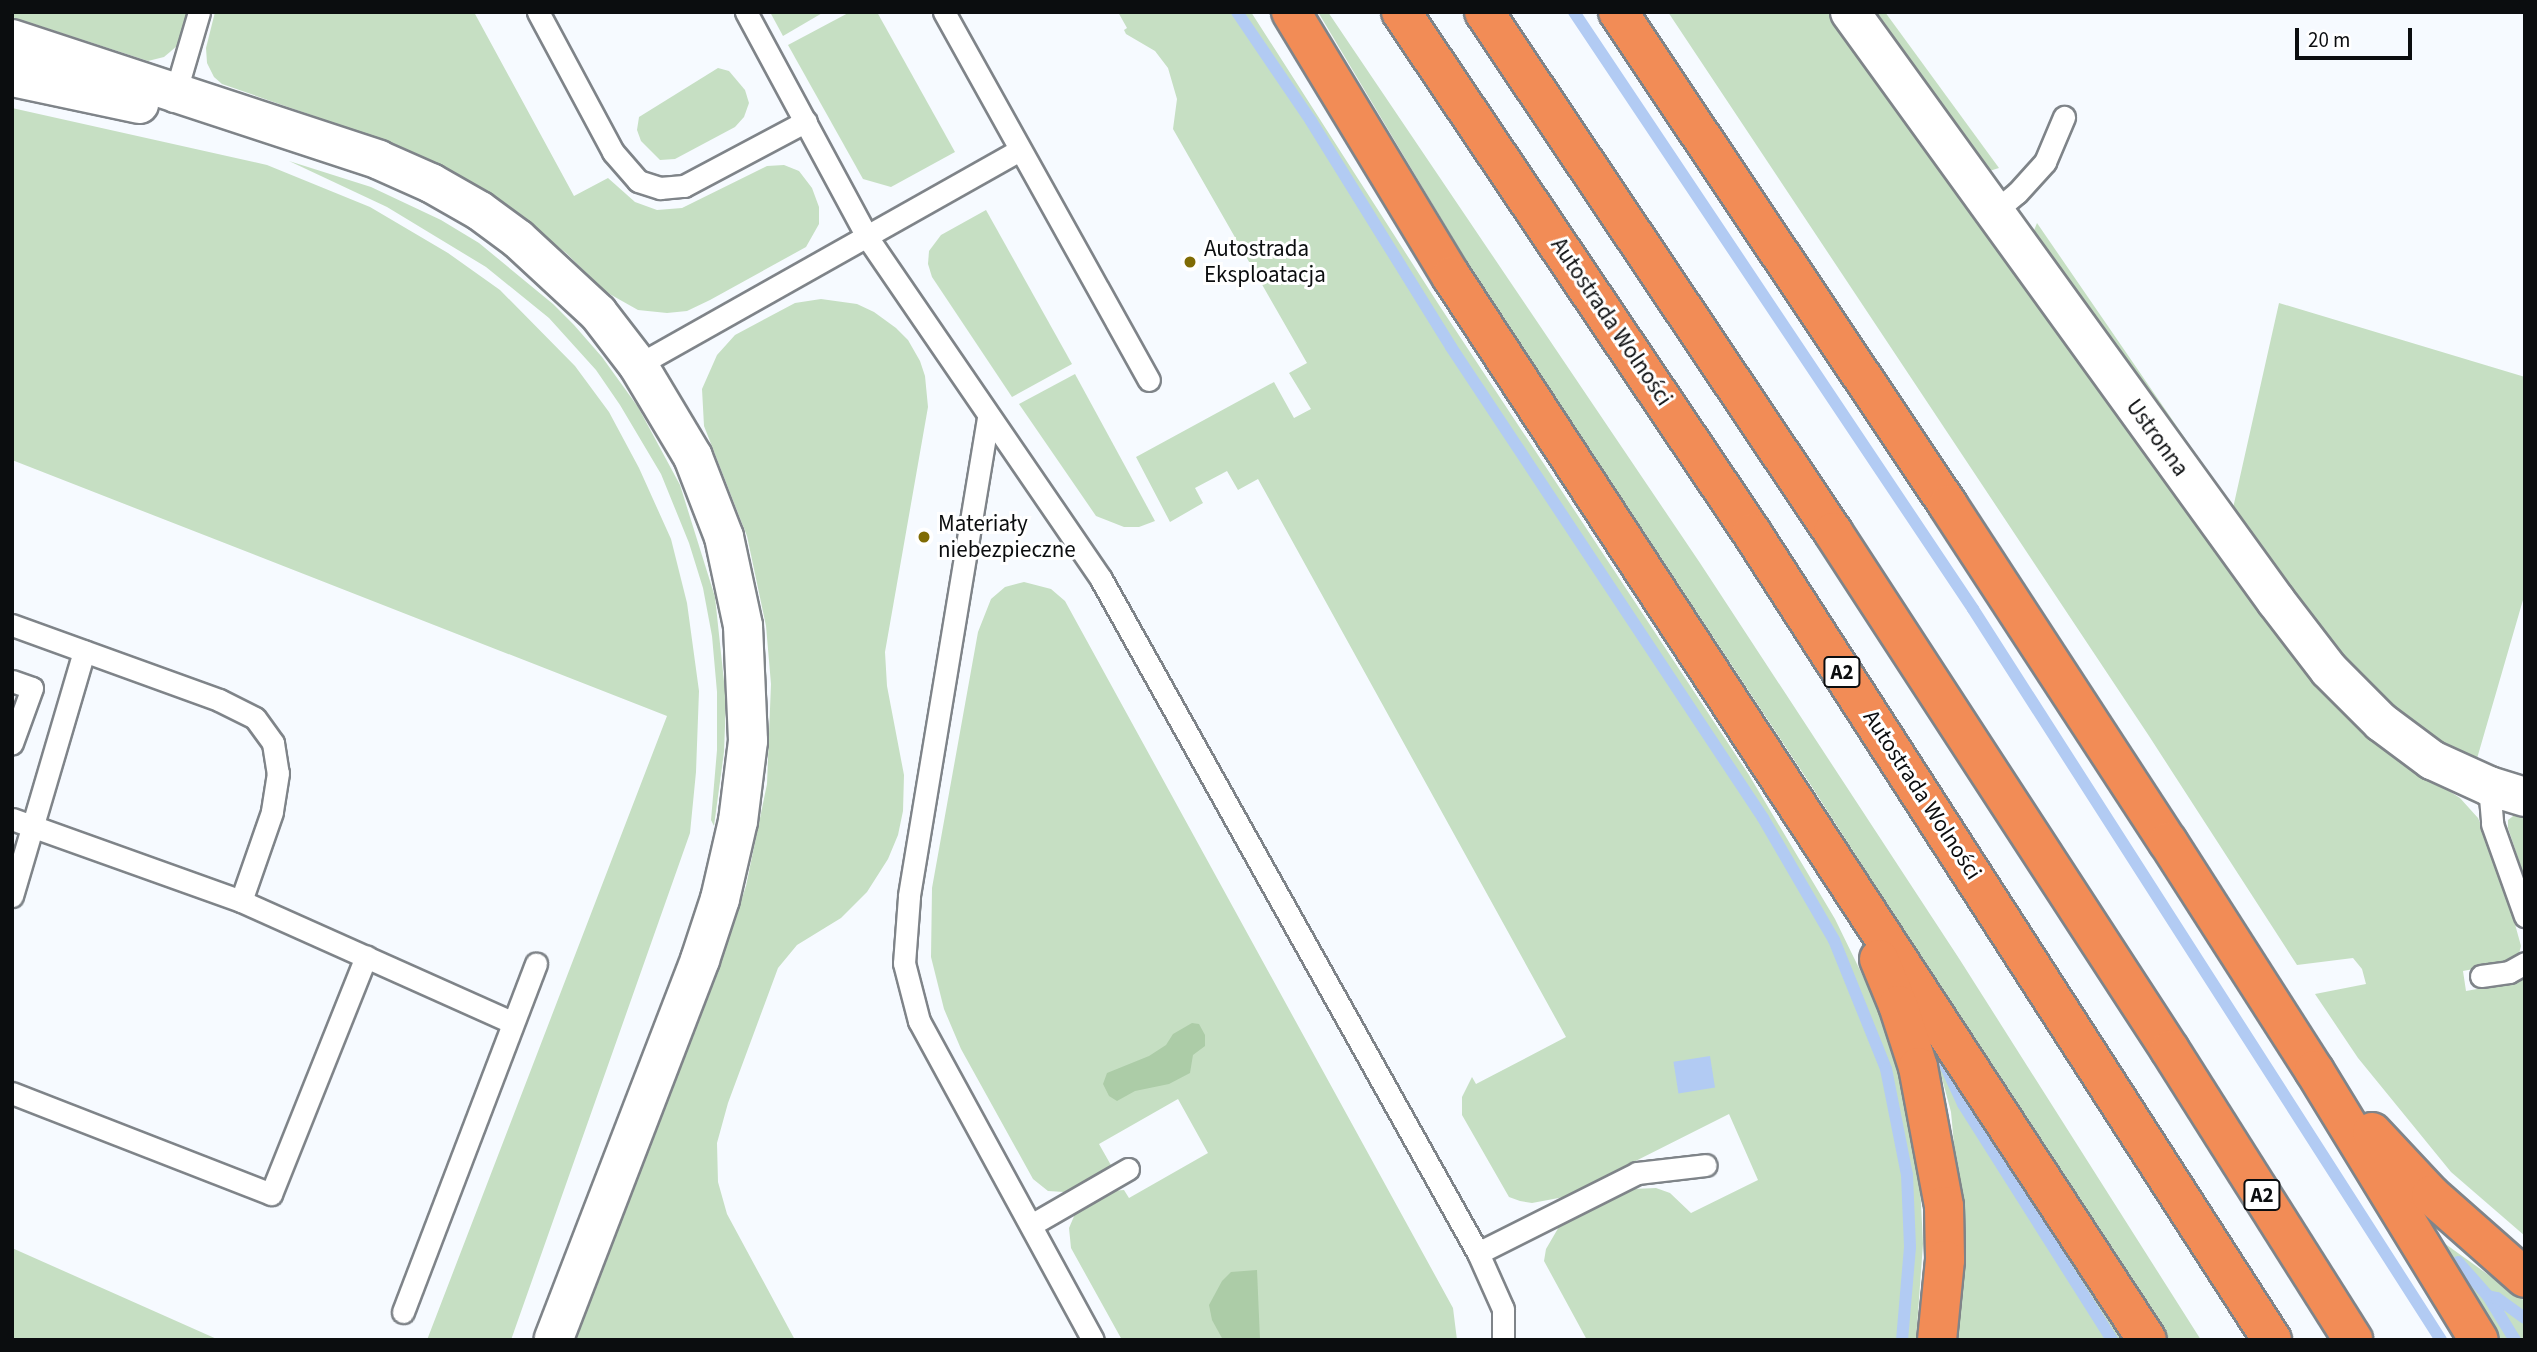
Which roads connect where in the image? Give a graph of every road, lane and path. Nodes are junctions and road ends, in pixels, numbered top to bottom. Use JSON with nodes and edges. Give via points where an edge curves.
{"nodes":[{"id":1,"x":199,"y":12,"type":"edge"},
{"id":2,"x":538,"y":12,"type":"edge"},
{"id":3,"x":746,"y":12,"type":"edge"},
{"id":4,"x":944,"y":12,"type":"edge"},
{"id":5,"x":1291,"y":12,"type":"edge"},
{"id":6,"x":1401,"y":12,"type":"edge"},
{"id":7,"x":1484,"y":12,"type":"edge"},
{"id":8,"x":1618,"y":12,"type":"edge"},
{"id":9,"x":1850,"y":12,"type":"edge"},
{"id":10,"x":12,"y":39,"type":"edge"},
{"id":11,"x":12,"y":77,"type":"edge"},
{"id":12,"x":173,"y":102,"type":"junction"},
{"id":13,"x":2064,"y":117,"type":"dead end"},
{"id":14,"x":806,"y":121,"type":"junction"},
{"id":15,"x":1020,"y":150,"type":"junction"},
{"id":16,"x":1993,"y":213,"type":"junction"},
{"id":17,"x":867,"y":237,"type":"junction"},
{"id":18,"x":638,"y":365,"type":"junction"},
{"id":19,"x":1149,"y":380,"type":"dead end"},
{"id":20,"x":988,"y":418,"type":"junction"},
{"id":21,"x":12,"y":625,"type":"edge"},
{"id":22,"x":84,"y":651,"type":"junction"},
{"id":23,"x":12,"y":681,"type":"edge"},
{"id":24,"x":12,"y":743,"type":"edge"},
{"id":25,"x":2489,"y":786,"type":"junction"},
{"id":26,"x":2525,"y":797,"type":"edge"},
{"id":27,"x":12,"y":819,"type":"edge"},
{"id":28,"x":34,"y":827,"type":"junction"},
{"id":29,"x":1828,"y":850,"type":"junction"},
{"id":30,"x":12,"y":896,"type":"edge"},
{"id":31,"x":242,"y":901,"type":"junction"},
{"id":32,"x":2525,"y":916,"type":"edge"},
{"id":33,"x":366,"y":956,"type":"junction"},
{"id":34,"x":2525,"y":963,"type":"edge"},
{"id":35,"x":536,"y":964,"type":"dead end"},
{"id":36,"x":2481,"y":976,"type":"dead end"},
{"id":37,"x":512,"y":1022,"type":"junction"},
{"id":38,"x":2314,"y":1070,"type":"junction"},
{"id":39,"x":12,"y":1093,"type":"edge"},
{"id":40,"x":1706,"y":1165,"type":"dead end"},
{"id":41,"x":1128,"y":1169,"type":"dead end"},
{"id":42,"x":1031,"y":1225,"type":"junction"},
{"id":43,"x":1478,"y":1253,"type":"junction"},
{"id":44,"x":2525,"y":1278,"type":"edge"},
{"id":45,"x":403,"y":1312,"type":"dead end"},
{"id":46,"x":553,"y":1340,"type":"edge"},
{"id":47,"x":1093,"y":1340,"type":"edge"},
{"id":48,"x":1503,"y":1340,"type":"edge"},
{"id":49,"x":1937,"y":1340,"type":"edge"},
{"id":50,"x":2147,"y":1340,"type":"edge"},
{"id":51,"x":2272,"y":1340,"type":"edge"},
{"id":52,"x":2353,"y":1340,"type":"edge"},
{"id":53,"x":2479,"y":1340,"type":"edge"}],
"edges":[{"from":1,"to":12,"type":"lane"},
{"from":2,"to":14,"type":"lane","via":[[613,152],[638,181],[660,188],[684,186]]},
{"from":3,"to":14,"type":"lane"},
{"from":4,"to":15,"type":"lane"},
{"from":5,"to":29,"type":"highway","via":[[1451,276]]},
{"from":6,"to":51,"type":"highway","name":"Autostrada Wolności","number":"A2","via":[[1752,533]]},
{"from":7,"to":52,"type":"highway","number":"A2","via":[[1833,532]]},
{"from":8,"to":38,"type":"highway","via":[[1941,493]]},
{"from":9,"to":16,"type":"street","name":"Ustronna"},
{"from":10,"to":12,"type":"street"},
{"from":11,"to":12,"type":"street"},
{"from":12,"to":18,"type":"street","via":[[313,139],[431,183],[518,239],[590,305]]},
{"from":13,"to":16,"type":"lane","via":[[2045,162]]},
{"from":14,"to":17,"type":"lane"},
{"from":15,"to":17,"type":"lane"},
{"from":15,"to":19,"type":"lane"},
{"from":16,"to":25,"type":"street","name":"Ustronna","via":[[2329,670],[2407,742],[2432,760]]},
{"from":17,"to":18,"type":"lane"},
{"from":17,"to":20,"type":"lane"},
{"from":18,"to":46,"type":"street","via":[[693,457],[724,537],[743,626],[748,741],[738,821],[720,899]]},
{"from":20,"to":42,"type":"lane","via":[[909,897],[904,963],[919,1021]]},
{"from":20,"to":43,"type":"lane","via":[[1101,579]]},
{"from":21,"to":22,"type":"lane"},
{"from":22,"to":28,"type":"lane"},
{"from":22,"to":31,"type":"lane","via":[[219,700],[255,718],[272,743],[278,773],[272,812]]},
{"from":23,"to":24,"type":"lane","via":[[32,688]]},
{"from":25,"to":26,"type":"street","name":"Ustronna"},
{"from":25,"to":32,"type":"lane","via":[[2492,824]]},
{"from":27,"to":28,"type":"lane"},
{"from":28,"to":30,"type":"lane"},
{"from":28,"to":31,"type":"lane"},
{"from":29,"to":49,"type":"highway","via":[[1882,966],[1918,1067],[1944,1206],[1945,1261]]},
{"from":29,"to":50,"type":"highway"},
{"from":31,"to":33,"type":"lane"},
{"from":33,"to":37,"type":"lane"},
{"from":33,"to":39,"type":"lane","via":[[271,1194]]},
{"from":34,"to":36,"type":"lane","via":[[2509,972]]},
{"from":35,"to":37,"type":"lane"},
{"from":37,"to":45,"type":"lane"},
{"from":38,"to":44,"type":"highway","via":[[2431,1195]]},
{"from":38,"to":53,"type":"highway"},
{"from":40,"to":43,"type":"lane","via":[[1637,1173]]},
{"from":41,"to":42,"type":"lane"},
{"from":42,"to":47,"type":"lane"},
{"from":43,"to":48,"type":"lane","via":[[1503,1309]]}]}
